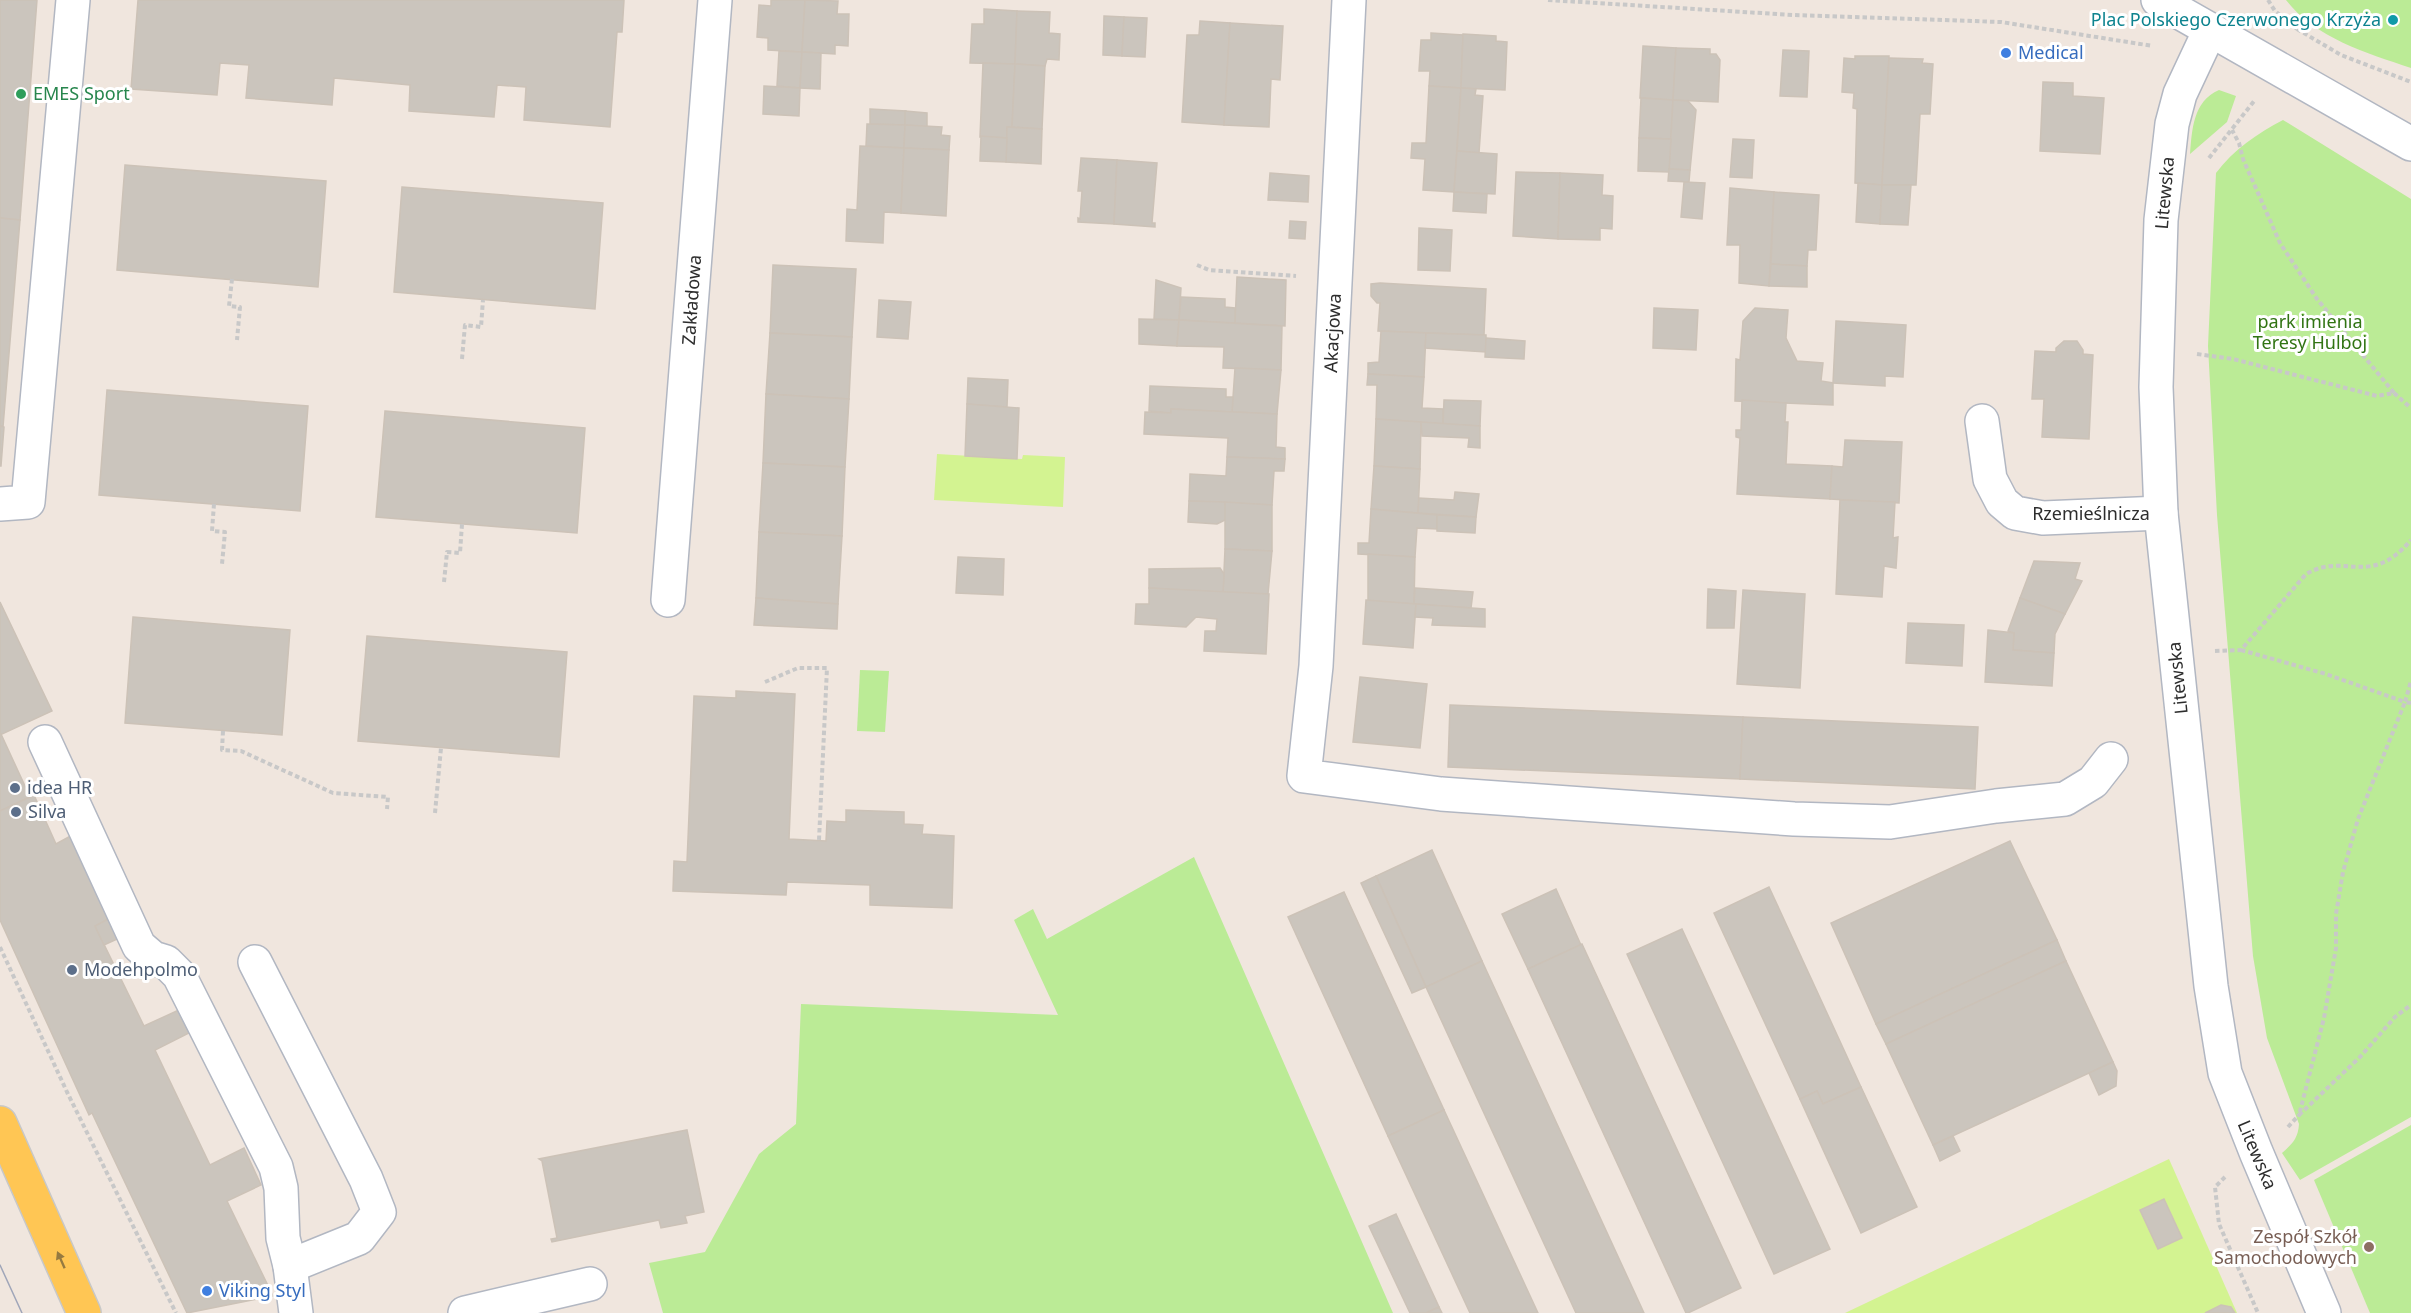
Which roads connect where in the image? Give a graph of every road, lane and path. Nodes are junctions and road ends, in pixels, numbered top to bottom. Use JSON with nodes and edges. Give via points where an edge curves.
{"nodes":[{"id":1,"x":73,"y":0,"type":"edge"},
{"id":2,"x":715,"y":0,"type":"edge"},
{"id":3,"x":1349,"y":0,"type":"edge"},
{"id":4,"x":1548,"y":0,"type":"edge"},
{"id":5,"x":2268,"y":0,"type":"edge"},
{"id":6,"x":2165,"y":2,"type":"edge"},
{"id":7,"x":2297,"y":29,"type":"junction"},
{"id":8,"x":2210,"y":30,"type":"junction"},
{"id":9,"x":2293,"y":35,"type":"dead end"},
{"id":10,"x":2153,"y":46,"type":"dead end"},
{"id":11,"x":2411,"y":82,"type":"edge"},
{"id":12,"x":2258,"y":96,"type":"dead end"},
{"id":13,"x":2232,"y":130,"type":"junction"},
{"id":14,"x":2411,"y":144,"type":"edge"},
{"id":15,"x":2206,"y":161,"type":"dead end"},
{"id":16,"x":1197,"y":265,"type":"dead end"},
{"id":17,"x":1335,"y":278,"type":"junction"},
{"id":18,"x":231,"y":279,"type":"dead end"},
{"id":19,"x":483,"y":300,"type":"dead end"},
{"id":20,"x":237,"y":340,"type":"dead end"},
{"id":21,"x":2197,"y":342,"type":"dead end"},
{"id":22,"x":2197,"y":354,"type":"junction"},
{"id":23,"x":462,"y":359,"type":"dead end"},
{"id":24,"x":2197,"y":365,"type":"dead end"},
{"id":25,"x":2394,"y":393,"type":"junction"},
{"id":26,"x":2411,"y":408,"type":"edge"},
{"id":27,"x":1982,"y":421,"type":"dead end"},
{"id":28,"x":0,"y":504,"type":"edge"},
{"id":29,"x":214,"y":504,"type":"dead end"},
{"id":30,"x":2161,"y":513,"type":"junction"},
{"id":31,"x":462,"y":524,"type":"dead end"},
{"id":32,"x":2411,"y":540,"type":"edge"},
{"id":33,"x":222,"y":564,"type":"dead end"},
{"id":34,"x":444,"y":582,"type":"dead end"},
{"id":35,"x":668,"y":600,"type":"dead end"},
{"id":36,"x":2213,"y":640,"type":"dead end"},
{"id":37,"x":2241,"y":650,"type":"junction"},
{"id":38,"x":2214,"y":651,"type":"junction"},
{"id":39,"x":2215,"y":663,"type":"dead end"},
{"id":40,"x":2411,"y":681,"type":"edge"},
{"id":41,"x":765,"y":682,"type":"dead end"},
{"id":42,"x":2405,"y":702,"type":"junction"},
{"id":43,"x":2411,"y":703,"type":"edge"},
{"id":44,"x":223,"y":730,"type":"dead end"},
{"id":45,"x":45,"y":742,"type":"dead end"},
{"id":46,"x":441,"y":748,"type":"dead end"},
{"id":47,"x":2111,"y":759,"type":"dead end"},
{"id":48,"x":387,"y":810,"type":"dead end"},
{"id":49,"x":435,"y":813,"type":"dead end"},
{"id":50,"x":819,"y":840,"type":"dead end"},
{"id":51,"x":0,"y":947,"type":"edge"},
{"id":52,"x":255,"y":962,"type":"dead end"},
{"id":53,"x":2411,"y":1005,"type":"edge"},
{"id":54,"x":2299,"y":1116,"type":"junction"},
{"id":55,"x":2284,"y":1117,"type":"dead end"},
{"id":56,"x":0,"y":1123,"type":"edge"},
{"id":57,"x":2288,"y":1127,"type":"junction"},
{"id":58,"x":2281,"y":1136,"type":"dead end"},
{"id":59,"x":290,"y":1266,"type":"junction"},
{"id":60,"x":590,"y":1284,"type":"dead end"},
{"id":61,"x":84,"y":1313,"type":"edge"},
{"id":62,"x":176,"y":1313,"type":"edge"},
{"id":63,"x":296,"y":1313,"type":"edge"},
{"id":64,"x":465,"y":1313,"type":"edge"},
{"id":65,"x":2325,"y":1313,"type":"edge"}],
"edges":[{"from":1,"to":28,"type":"street","via":[[28,502]]},
{"from":2,"to":35,"type":"street","name":"Zakładowa"},
{"from":3,"to":17,"type":"street","name":"Akacjowa"},
{"from":4,"to":10,"type":"path","via":[[1793,15],[2001,22]]},
{"from":5,"to":7,"type":"path"},
{"from":6,"to":8,"type":"street"},
{"from":7,"to":9,"type":"path"},
{"from":7,"to":11,"type":"path","via":[[2341,54]]},
{"from":8,"to":14,"type":"street"},
{"from":8,"to":30,"type":"street","name":"Litewska","via":[[2180,94],[2172,124],[2161,220],[2156,387]]},
{"from":12,"to":13,"type":"path"},
{"from":13,"to":15,"type":"path"},
{"from":13,"to":25,"type":"path","via":[[2280,243],[2317,299]]},
{"from":16,"to":17,"type":"path","via":[[1209,270]]},
{"from":17,"to":47,"type":"street","name":"Akacjowa","via":[[1316,666],[1304,776],[1441,794],[1890,822],[2065,799],[2093,782]]},
{"from":18,"to":20,"type":"path","via":[[229,306],[240,307]]},
{"from":19,"to":23,"type":"path","via":[[481,327],[465,326]]},
{"from":21,"to":22,"type":"path"},
{"from":22,"to":24,"type":"path"},
{"from":22,"to":25,"type":"path","via":[[2233,359],[2377,396]]},
{"from":25,"to":26,"type":"path"},
{"from":27,"to":30,"type":"street","name":"Rzemieślnicza","via":[[1990,479],[2002,502],[2016,513],[2043,518]]},
{"from":29,"to":33,"type":"path","via":[[212,531],[225,532]]},
{"from":30,"to":65,"type":"street","name":"Litewska","via":[[2211,986],[2225,1073]]},
{"from":31,"to":34,"type":"path","via":[[460,553],[447,552]]},
{"from":32,"to":37,"type":"path","via":[[2399,554],[2383,563],[2362,568],[2319,566],[2306,574]]},
{"from":36,"to":38,"type":"path"},
{"from":37,"to":38,"type":"path"},
{"from":37,"to":42,"type":"path"},
{"from":38,"to":39,"type":"path"},
{"from":40,"to":42,"type":"path"},
{"from":41,"to":50,"type":"path","via":[[798,668],[827,668]]},
{"from":42,"to":43,"type":"path"},
{"from":42,"to":54,"type":"path","via":[[2358,819],[2343,872],[2324,1018]]},
{"from":44,"to":48,"type":"path","via":[[222,750],[241,751],[333,793],[388,797]]},
{"from":45,"to":59,"type":"street","via":[[139,946],[179,975],[276,1167],[283,1238]]},
{"from":46,"to":49,"type":"path"},
{"from":51,"to":62,"type":"path"},
{"from":52,"to":59,"type":"street","via":[[380,1212],[359,1238]]},
{"from":53,"to":54,"type":"path"},
{"from":54,"to":57,"type":"path"},
{"from":55,"to":57,"type":"path"},
{"from":61,"to":56,"type":"main road","one_way":true},
{"from":57,"to":58,"type":"path"},
{"from":59,"to":63,"type":"street"},
{"from":60,"to":64,"type":"street"}]}
